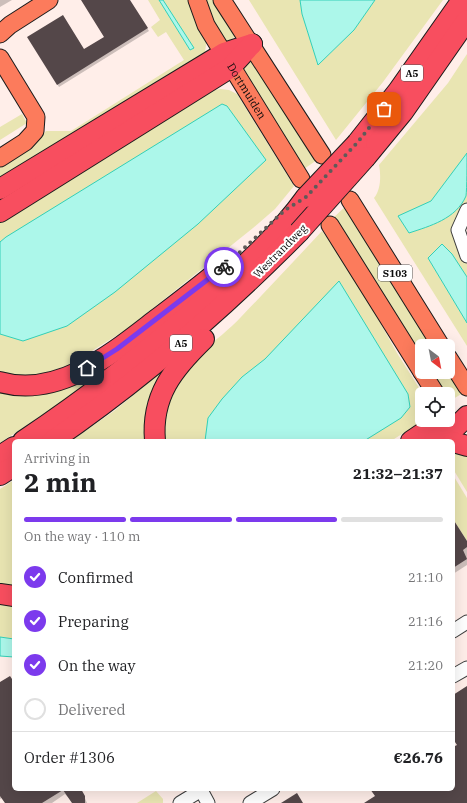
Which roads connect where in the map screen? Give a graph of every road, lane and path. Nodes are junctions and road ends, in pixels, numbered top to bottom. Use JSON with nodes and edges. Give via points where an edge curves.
{"nodes":[{"id":1,"x":49,"y":0,"type":"edge"},
{"id":2,"x":197,"y":0,"type":"edge"},
{"id":3,"x":222,"y":0,"type":"edge"},
{"id":4,"x":462,"y":0,"type":"edge"},
{"id":5,"x":467,"y":20,"type":"edge"},
{"id":6,"x":0,"y":34,"type":"edge"},
{"id":7,"x":252,"y":44,"type":"junction"},
{"id":8,"x":0,"y":58,"type":"edge"},
{"id":9,"x":228,"y":60,"type":"junction"},
{"id":10,"x":362,"y":150,"type":"junction"},
{"id":11,"x":322,"y":155,"type":"dead end"},
{"id":12,"x":0,"y":158,"type":"edge"},
{"id":13,"x":303,"y":188,"type":"junction"},
{"id":14,"x":0,"y":189,"type":"edge"},
{"id":15,"x":350,"y":200,"type":"dead end"},
{"id":16,"x":467,"y":210,"type":"edge"},
{"id":17,"x":0,"y":212,"type":"edge"},
{"id":18,"x":292,"y":220,"type":"junction"},
{"id":19,"x":330,"y":225,"type":"dead end"},
{"id":20,"x":467,"y":256,"type":"edge"},
{"id":21,"x":437,"y":339,"type":"edge"},
{"id":22,"x":415,"y":361,"type":"edge"},
{"id":23,"x":455,"y":368,"type":"edge"},
{"id":24,"x":0,"y":382,"type":"edge"},
{"id":25,"x":467,"y":387,"type":"edge"},
{"id":26,"x":455,"y":422,"type":"edge"},
{"id":27,"x":440,"y":427,"type":"edge"},
{"id":28,"x":447,"y":427,"type":"edge"},
{"id":29,"x":26,"y":439,"type":"edge"},
{"id":30,"x":55,"y":439,"type":"edge"},
{"id":31,"x":155,"y":439,"type":"edge"},
{"id":32,"x":415,"y":439,"type":"edge"},
{"id":33,"x":436,"y":439,"type":"edge"},
{"id":34,"x":467,"y":445,"type":"edge"},
{"id":35,"x":12,"y":448,"type":"edge"},
{"id":36,"x":0,"y":456,"type":"edge"},
{"id":37,"x":12,"y":467,"type":"edge"},
{"id":38,"x":0,"y":475,"type":"edge"},
{"id":39,"x":0,"y":594,"type":"edge"},
{"id":40,"x":12,"y":596,"type":"edge"},
{"id":41,"x":467,"y":622,"type":"edge"},
{"id":42,"x":455,"y":630,"type":"edge"},
{"id":43,"x":467,"y":668,"type":"edge"},
{"id":44,"x":455,"y":675,"type":"edge"},
{"id":45,"x":200,"y":791,"type":"edge"},
{"id":46,"x":202,"y":791,"type":"edge"},
{"id":47,"x":270,"y":791,"type":"edge"},
{"id":48,"x":180,"y":803,"type":"edge"},
{"id":49,"x":208,"y":803,"type":"edge"},
{"id":50,"x":250,"y":803,"type":"edge"}],
"edges":[{"from":1,"to":6,"type":"main road"},
{"from":2,"to":9,"type":"main road","name":"Dortmuiden","via":[[206,25]]},
{"from":3,"to":7,"type":"main road"},
{"from":4,"to":10,"type":"highway","name":"Westrandweg","number":"A5"},
{"from":5,"to":10,"type":"highway","name":"Westrandweg","number":"A5","via":[[403,112]]},
{"from":7,"to":9,"type":"highway"},
{"from":7,"to":11,"type":"main road"},
{"from":8,"to":12,"type":"main road","via":[[36,117],[35,131],[25,142]]},
{"from":9,"to":13,"type":"main road","name":"Dortmuiden"},
{"from":9,"to":14,"type":"highway"},
{"from":9,"to":17,"type":"highway"},
{"from":10,"to":13,"type":"highway","name":"Westrandweg","number":"A5","bridge":true},
{"from":10,"to":18,"type":"highway","name":"Westrandweg","number":"A5","bridge":true},
{"from":13,"to":18,"type":"highway","name":"Westrandweg","number":"A5"},
{"from":15,"to":21,"type":"main road","number":"S103"},
{"from":16,"to":20,"type":"street","via":[[458,230]]},
{"from":18,"to":24,"type":"highway","number":"A5","via":[[224,266],[96,364],[46,384],[29,386]]},
{"from":18,"to":29,"type":"highway","name":"Westrandweg","number":"A5","via":[[147,351]]},
{"from":18,"to":30,"type":"highway","name":"Westrandweg","number":"A5","via":[[231,299],[165,356]]},
{"from":18,"to":31,"type":"highway","number":"A5","via":[[271,274],[188,354],[172,373],[160,394],[155,411]]},
{"from":19,"to":22,"type":"main road","number":"S103"},
{"from":23,"to":25,"type":"main road"},
{"from":26,"to":34,"type":"highway"},
{"from":27,"to":32,"type":"highway"},
{"from":28,"to":33,"type":"highway"},
{"from":35,"to":36,"type":"highway"},
{"from":37,"to":38,"type":"highway"},
{"from":39,"to":40,"type":"highway"},
{"from":41,"to":42,"type":"street"},
{"from":43,"to":44,"type":"street"},
{"from":45,"to":48,"type":"street"},
{"from":46,"to":49,"type":"street"},
{"from":47,"to":50,"type":"street"}]}
